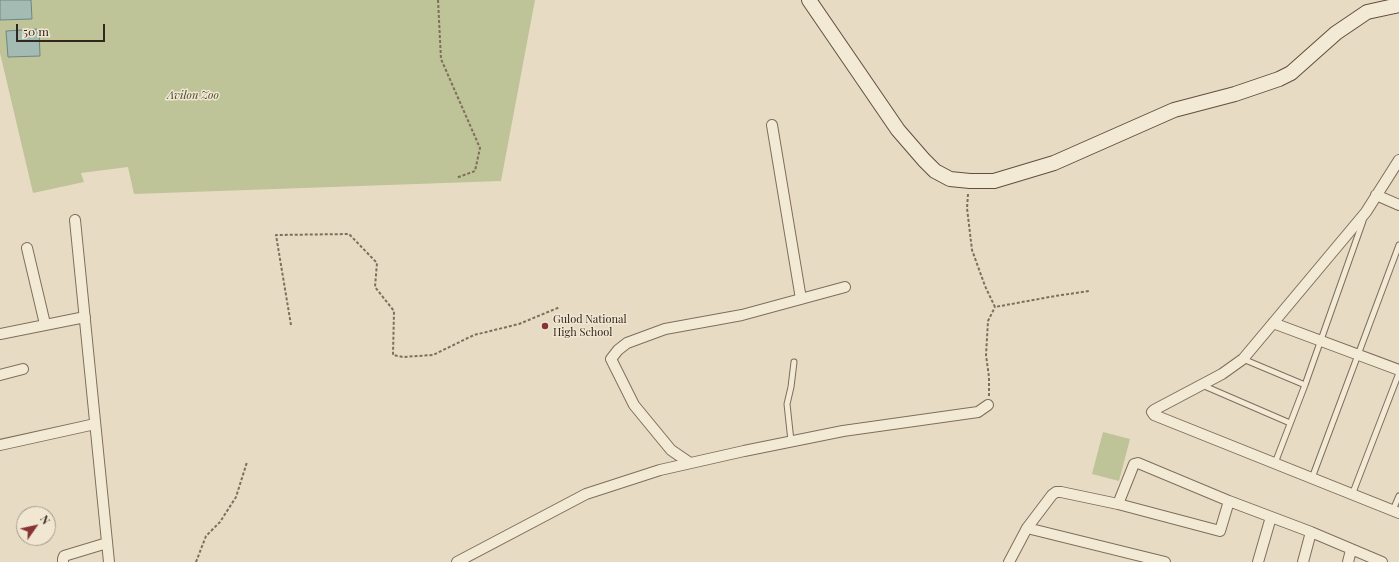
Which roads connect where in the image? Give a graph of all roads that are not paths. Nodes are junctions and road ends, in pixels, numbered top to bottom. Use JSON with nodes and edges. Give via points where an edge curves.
{"nodes":[{"id":1,"x":809,"y":0,"type":"edge"},
{"id":2,"x":1379,"y":5,"type":"edge"},
{"id":3,"x":1399,"y":5,"type":"edge"},
{"id":4,"x":772,"y":125,"type":"dead end"},
{"id":5,"x":1399,"y":160,"type":"edge"},
{"id":6,"x":1376,"y":195,"type":"junction"},
{"id":7,"x":1399,"y":205,"type":"edge"},
{"id":8,"x":1366,"y":212,"type":"junction"},
{"id":9,"x":75,"y":220,"type":"dead end"},
{"id":10,"x":1399,"y":245,"type":"edge"},
{"id":11,"x":27,"y":248,"type":"dead end"},
{"id":12,"x":846,"y":287,"type":"dead end"},
{"id":13,"x":801,"y":299,"type":"junction"},
{"id":14,"x":85,"y":317,"type":"junction"},
{"id":15,"x":45,"y":324,"type":"junction"},
{"id":16,"x":1273,"y":324,"type":"junction"},
{"id":17,"x":0,"y":334,"type":"edge"},
{"id":18,"x":1321,"y":341,"type":"junction"},
{"id":19,"x":1358,"y":355,"type":"junction"},
{"id":20,"x":1243,"y":358,"type":"junction"},
{"id":21,"x":794,"y":362,"type":"dead end"},
{"id":22,"x":24,"y":369,"type":"dead end"},
{"id":23,"x":1399,"y":370,"type":"edge"},
{"id":24,"x":1399,"y":373,"type":"edge"},
{"id":25,"x":0,"y":375,"type":"edge"},
{"id":26,"x":1201,"y":385,"type":"junction"},
{"id":27,"x":1305,"y":385,"type":"junction"},
{"id":28,"x":988,"y":405,"type":"road end"},
{"id":29,"x":95,"y":424,"type":"junction"},
{"id":30,"x":1290,"y":424,"type":"junction"},
{"id":31,"x":792,"y":441,"type":"junction"},
{"id":32,"x":0,"y":445,"type":"edge"},
{"id":33,"x":690,"y":463,"type":"junction"},
{"id":34,"x":1274,"y":463,"type":"junction"},
{"id":35,"x":1312,"y":478,"type":"junction"},
{"id":36,"x":1352,"y":495,"type":"junction"},
{"id":37,"x":1399,"y":496,"type":"edge"},
{"id":38,"x":1229,"y":501,"type":"junction"},
{"id":39,"x":1118,"y":504,"type":"junction"},
{"id":40,"x":1396,"y":512,"type":"edge"},
{"id":41,"x":1271,"y":517,"type":"junction"},
{"id":42,"x":1027,"y":528,"type":"junction"},
{"id":43,"x":1311,"y":532,"type":"junction"},
{"id":44,"x":107,"y":543,"type":"junction"},
{"id":45,"x":1351,"y":550,"type":"junction"},
{"id":46,"x":63,"y":562,"type":"edge"},
{"id":47,"x":108,"y":562,"type":"edge"},
{"id":48,"x":457,"y":562,"type":"edge"},
{"id":49,"x":1009,"y":562,"type":"edge"},
{"id":50,"x":1165,"y":562,"type":"edge"},
{"id":51,"x":1258,"y":562,"type":"edge"},
{"id":52,"x":1303,"y":562,"type":"edge"},
{"id":53,"x":1348,"y":562,"type":"edge"},
{"id":54,"x":1382,"y":562,"type":"edge"}],
"edges":[{"from":1,"to":2,"type":"street","via":[[898,130],[924,160],[935,171],[950,179],[970,181],[994,181],[1054,163],[1174,110],[1279,80],[1291,73],[1336,33]]},
{"from":2,"to":3,"type":"street"},
{"from":4,"to":13,"type":"street"},
{"from":5,"to":6,"type":"street"},
{"from":6,"to":7,"type":"street"},
{"from":6,"to":8,"type":"street"},
{"from":8,"to":16,"type":"street"},
{"from":8,"to":18,"type":"lane"},
{"from":9,"to":14,"type":"street"},
{"from":10,"to":19,"type":"lane"},
{"from":11,"to":15,"type":"street"},
{"from":12,"to":13,"type":"street"},
{"from":13,"to":33,"type":"street","via":[[742,315],[665,329],[627,343],[611,359],[634,405],[671,450]]},
{"from":14,"to":15,"type":"street"},
{"from":14,"to":29,"type":"street"},
{"from":15,"to":17,"type":"street"},
{"from":16,"to":18,"type":"street"},
{"from":16,"to":20,"type":"street"},
{"from":18,"to":19,"type":"street"},
{"from":18,"to":27,"type":"lane"},
{"from":19,"to":23,"type":"street"},
{"from":19,"to":35,"type":"lane"},
{"from":20,"to":26,"type":"street","via":[[1222,374]]},
{"from":20,"to":27,"type":"lane"},
{"from":21,"to":31,"type":"lane","via":[[787,404]]},
{"from":22,"to":25,"type":"street"},
{"from":24,"to":36,"type":"lane"},
{"from":26,"to":30,"type":"lane"},
{"from":26,"to":34,"type":"street","via":[[1154,410],[1153,414]]},
{"from":27,"to":30,"type":"lane"},
{"from":28,"to":31,"type":"street","via":[[978,412],[843,431]]},
{"from":29,"to":32,"type":"street"},
{"from":29,"to":44,"type":"street"},
{"from":30,"to":34,"type":"lane"},
{"from":31,"to":33,"type":"street"},
{"from":33,"to":48,"type":"street","via":[[586,494]]},
{"from":34,"to":35,"type":"street"},
{"from":35,"to":36,"type":"street"},
{"from":36,"to":40,"type":"street"},
{"from":37,"to":40,"type":"lane"},
{"from":38,"to":39,"type":"street","via":[[1220,531]]},
{"from":38,"to":39,"type":"street","via":[[1136,463]]},
{"from":38,"to":41,"type":"street"},
{"from":39,"to":42,"type":"street","via":[[1056,492]]},
{"from":41,"to":43,"type":"street"},
{"from":41,"to":51,"type":"street"},
{"from":42,"to":49,"type":"street"},
{"from":42,"to":50,"type":"street"},
{"from":43,"to":45,"type":"street"},
{"from":43,"to":52,"type":"street"},
{"from":44,"to":46,"type":"street","via":[[64,556]]},
{"from":44,"to":47,"type":"street"},
{"from":45,"to":53,"type":"street"},
{"from":45,"to":54,"type":"street"}]}
